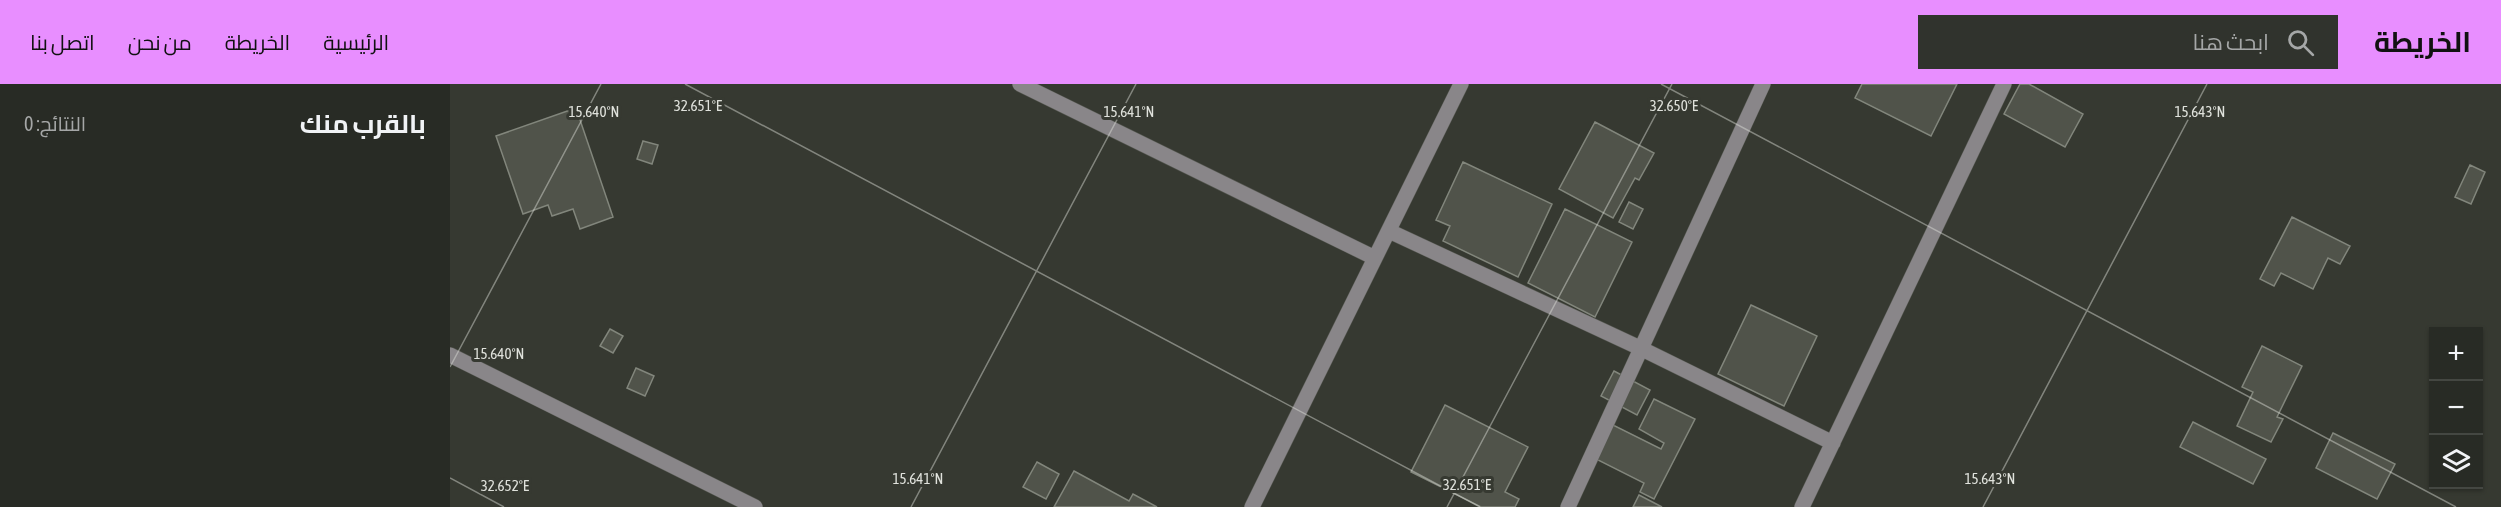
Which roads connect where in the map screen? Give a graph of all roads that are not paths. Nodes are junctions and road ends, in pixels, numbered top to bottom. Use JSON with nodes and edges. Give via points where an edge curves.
{"nodes":[{"id":1,"x":1020,"y":84,"type":"edge"},
{"id":2,"x":1461,"y":84,"type":"edge"},
{"id":3,"x":1763,"y":84,"type":"edge"},
{"id":4,"x":2004,"y":84,"type":"edge"},
{"id":5,"x":1389,"y":231,"type":"junction"},
{"id":6,"x":1375,"y":258,"type":"junction"},
{"id":7,"x":1640,"y":348,"type":"junction"},
{"id":8,"x":450,"y":356,"type":"edge"},
{"id":9,"x":1833,"y":443,"type":"junction"},
{"id":10,"x":754,"y":507,"type":"edge"},
{"id":11,"x":1252,"y":507,"type":"edge"},
{"id":12,"x":1568,"y":507,"type":"edge"},
{"id":13,"x":1802,"y":507,"type":"edge"}],
"edges":[{"from":1,"to":6,"type":"street"},
{"from":2,"to":5,"type":"street"},
{"from":3,"to":7,"type":"street"},
{"from":4,"to":9,"type":"street"},
{"from":5,"to":6,"type":"street"},
{"from":5,"to":7,"type":"street"},
{"from":6,"to":11,"type":"street"},
{"from":7,"to":9,"type":"street"},
{"from":7,"to":12,"type":"street"},
{"from":8,"to":10,"type":"street"},
{"from":9,"to":13,"type":"street"}]}
